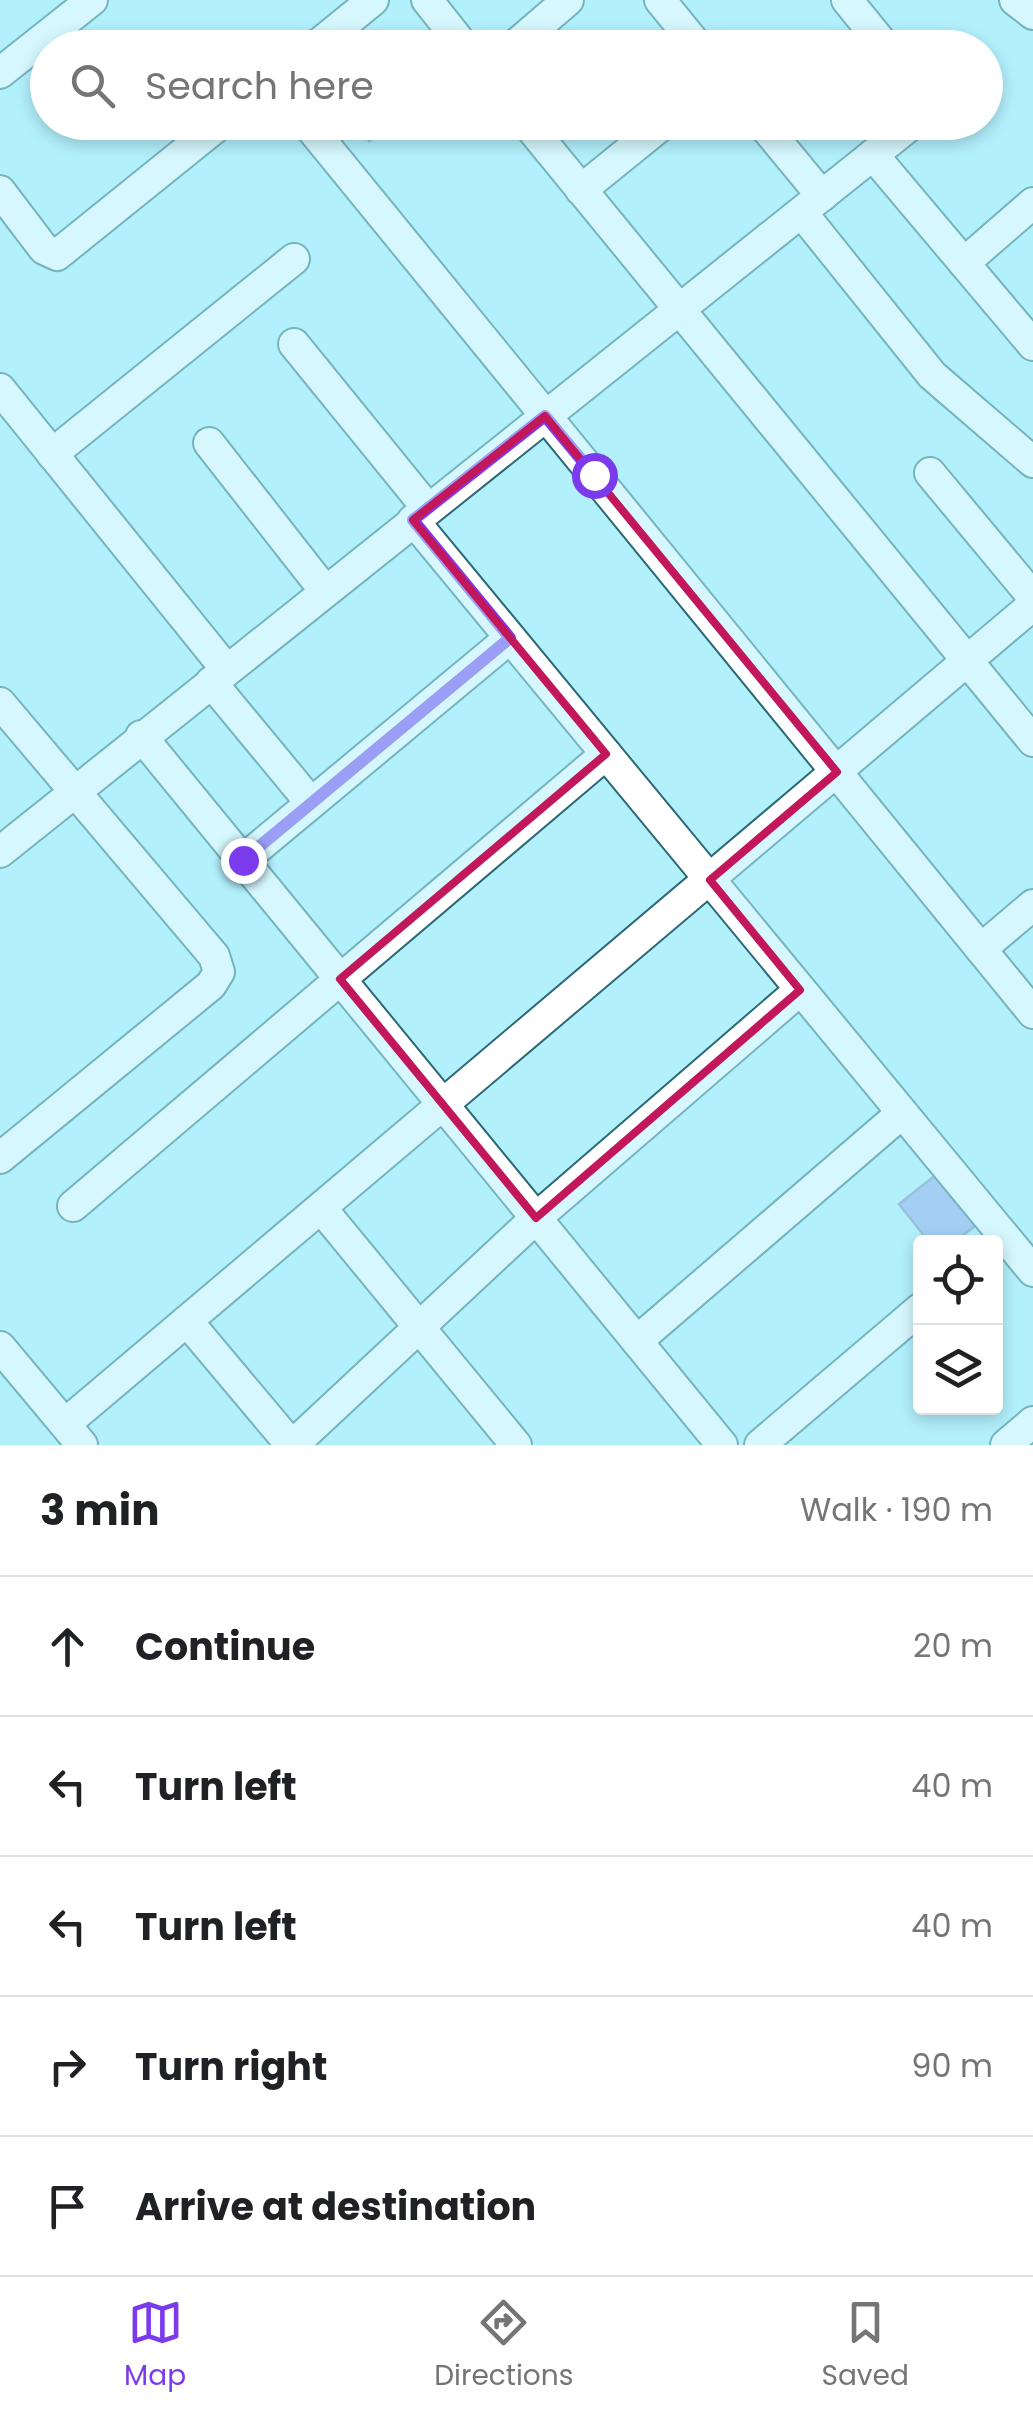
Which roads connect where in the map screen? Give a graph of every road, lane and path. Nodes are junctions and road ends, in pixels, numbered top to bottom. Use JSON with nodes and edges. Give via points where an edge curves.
{"nodes":[{"id":1,"x":92,"y":0,"type":"edge"},
{"id":2,"x":373,"y":0,"type":"edge"},
{"id":3,"x":427,"y":0,"type":"edge"},
{"id":4,"x":568,"y":0,"type":"edge"},
{"id":5,"x":660,"y":0,"type":"edge"},
{"id":6,"x":847,"y":0,"type":"edge"},
{"id":7,"x":1015,"y":0,"type":"edge"},
{"id":8,"x":1033,"y":14,"type":"edge"},
{"id":9,"x":54,"y":30,"type":"edge"},
{"id":10,"x":336,"y":30,"type":"edge"},
{"id":11,"x":451,"y":30,"type":"edge"},
{"id":12,"x":533,"y":30,"type":"edge"},
{"id":13,"x":685,"y":30,"type":"edge"},
{"id":14,"x":871,"y":30,"type":"edge"},
{"id":15,"x":30,"y":49,"type":"edge"},
{"id":16,"x":0,"y":73,"type":"edge"},
{"id":17,"x":200,"y":140,"type":"edge"},
{"id":18,"x":321,"y":140,"type":"edge"},
{"id":19,"x":541,"y":140,"type":"edge"},
{"id":20,"x":643,"y":140,"type":"edge"},
{"id":21,"x":772,"y":140,"type":"edge"},
{"id":22,"x":892,"y":140,"type":"edge"},
{"id":23,"x":873,"y":155,"type":"junction"},
{"id":24,"x":581,"y":190,"type":"junction"},
{"id":25,"x":0,"y":191,"type":"edge"},
{"id":26,"x":1033,"y":203,"type":"edge"},
{"id":27,"x":812,"y":204,"type":"junction"},
{"id":28,"x":294,"y":259,"type":"dead end"},
{"id":29,"x":964,"y":263,"type":"junction"},
{"id":30,"x":679,"y":310,"type":"junction"},
{"id":31,"x":294,"y":344,"type":"dead end"},
{"id":32,"x":1033,"y":345,"type":"edge"},
{"id":33,"x":0,"y":389,"type":"edge"},
{"id":34,"x":545,"y":416,"type":"junction"},
{"id":35,"x":209,"y":443,"type":"dead end"},
{"id":36,"x":52,"y":454,"type":"junction"},
{"id":37,"x":1033,"y":462,"type":"edge"},
{"id":38,"x":930,"y":472,"type":"dead end"},
{"id":39,"x":420,"y":514,"type":"junction"},
{"id":40,"x":326,"y":591,"type":"junction"},
{"id":41,"x":1033,"y":597,"type":"edge"},
{"id":42,"x":1033,"y":605,"type":"edge"},
{"id":43,"x":510,"y":638,"type":"junction"},
{"id":44,"x":968,"y":660,"type":"junction"},
{"id":45,"x":218,"y":676,"type":"junction"},
{"id":46,"x":0,"y":703,"type":"edge"},
{"id":47,"x":142,"y":736,"type":"junction"},
{"id":48,"x":1033,"y":741,"type":"edge"},
{"id":49,"x":606,"y":754,"type":"junction"},
{"id":50,"x":837,"y":772,"type":"junction"},
{"id":51,"x":73,"y":792,"type":"junction"},
{"id":52,"x":311,"y":803,"type":"junction"},
{"id":53,"x":0,"y":852,"type":"edge"},
{"id":54,"x":243,"y":860,"type":"junction"},
{"id":55,"x":710,"y":880,"type":"junction"},
{"id":56,"x":1033,"y":905,"type":"edge"},
{"id":57,"x":980,"y":949,"type":"junction"},
{"id":58,"x":340,"y":979,"type":"junction"},
{"id":59,"x":800,"y":990,"type":"junction"},
{"id":60,"x":1033,"y":1013,"type":"edge"},
{"id":61,"x":444,"y":1105,"type":"junction"},
{"id":62,"x":902,"y":1114,"type":"junction"},
{"id":63,"x":0,"y":1158,"type":"edge"},
{"id":64,"x":73,"y":1206,"type":"dead end"},
{"id":65,"x":321,"y":1208,"type":"junction"},
{"id":66,"x":536,"y":1218,"type":"junction"},
{"id":67,"x":995,"y":1235,"type":"edge"},
{"id":68,"x":1003,"y":1244,"type":"edge"},
{"id":69,"x":1033,"y":1271,"type":"edge"},
{"id":70,"x":913,"y":1315,"type":"edge"},
{"id":71,"x":187,"y":1321,"type":"junction"},
{"id":72,"x":419,"y":1327,"type":"junction"},
{"id":73,"x":636,"y":1341,"type":"junction"},
{"id":74,"x":0,"y":1347,"type":"edge"},
{"id":75,"x":1033,"y":1422,"type":"edge"},
{"id":76,"x":73,"y":1435,"type":"edge"},
{"id":77,"x":292,"y":1445,"type":"edge"},
{"id":78,"x":516,"y":1445,"type":"edge"},
{"id":79,"x":722,"y":1445,"type":"edge"},
{"id":80,"x":760,"y":1445,"type":"edge"},
{"id":81,"x":1006,"y":1445,"type":"edge"}],
"edges":[{"from":1,"to":9,"type":"street"},
{"from":2,"to":10,"type":"street"},
{"from":3,"to":11,"type":"street"},
{"from":4,"to":12,"type":"street"},
{"from":5,"to":13,"type":"street"},
{"from":6,"to":14,"type":"street"},
{"from":7,"to":8,"type":"street"},
{"from":15,"to":16,"type":"street"},
{"from":17,"to":25,"type":"street","via":[[57,254],[44,249]]},
{"from":18,"to":34,"type":"street"},
{"from":19,"to":24,"type":"street"},
{"from":20,"to":24,"type":"street"},
{"from":21,"to":27,"type":"street"},
{"from":22,"to":23,"type":"street"},
{"from":23,"to":27,"type":"street"},
{"from":23,"to":29,"type":"street"},
{"from":24,"to":30,"type":"street"},
{"from":26,"to":29,"type":"street"},
{"from":27,"to":30,"type":"street"},
{"from":27,"to":37,"type":"street","via":[[932,375]]},
{"from":28,"to":36,"type":"street"},
{"from":29,"to":32,"type":"street"},
{"from":30,"to":34,"type":"street"},
{"from":30,"to":44,"type":"street"},
{"from":31,"to":39,"type":"street"},
{"from":33,"to":36,"type":"street"},
{"from":34,"to":39,"type":"street"},
{"from":34,"to":50,"type":"street"},
{"from":35,"to":40,"type":"street"},
{"from":36,"to":45,"type":"street"},
{"from":38,"to":41,"type":"street"},
{"from":39,"to":40,"type":"street"},
{"from":39,"to":43,"type":"street"},
{"from":40,"to":45,"type":"street"},
{"from":42,"to":44,"type":"street"},
{"from":43,"to":49,"type":"street"},
{"from":43,"to":52,"type":"street"},
{"from":44,"to":48,"type":"street"},
{"from":44,"to":50,"type":"street"},
{"from":45,"to":47,"type":"street"},
{"from":45,"to":52,"type":"street"},
{"from":46,"to":51,"type":"street"},
{"from":47,"to":51,"type":"street"},
{"from":47,"to":54,"type":"street"},
{"from":49,"to":55,"type":"street"},
{"from":49,"to":58,"type":"street"},
{"from":50,"to":55,"type":"street"},
{"from":50,"to":57,"type":"street"},
{"from":51,"to":53,"type":"street"},
{"from":51,"to":63,"type":"street","via":[[214,956],[219,972]]},
{"from":52,"to":54,"type":"street"},
{"from":54,"to":58,"type":"street"},
{"from":55,"to":59,"type":"street"},
{"from":55,"to":61,"type":"street"},
{"from":56,"to":57,"type":"street"},
{"from":57,"to":60,"type":"street"},
{"from":58,"to":61,"type":"street"},
{"from":58,"to":64,"type":"street"},
{"from":59,"to":62,"type":"street"},
{"from":59,"to":66,"type":"street"},
{"from":61,"to":65,"type":"street"},
{"from":61,"to":66,"type":"street"},
{"from":62,"to":67,"type":"street"},
{"from":62,"to":73,"type":"street"},
{"from":65,"to":71,"type":"street"},
{"from":65,"to":72,"type":"street"},
{"from":66,"to":72,"type":"street"},
{"from":66,"to":73,"type":"street"},
{"from":68,"to":69,"type":"street"},
{"from":70,"to":80,"type":"street"},
{"from":71,"to":76,"type":"street"},
{"from":71,"to":77,"type":"street"},
{"from":72,"to":77,"type":"street"},
{"from":72,"to":78,"type":"street"},
{"from":73,"to":79,"type":"street"},
{"from":74,"to":76,"type":"street"},
{"from":75,"to":81,"type":"street"}]}
